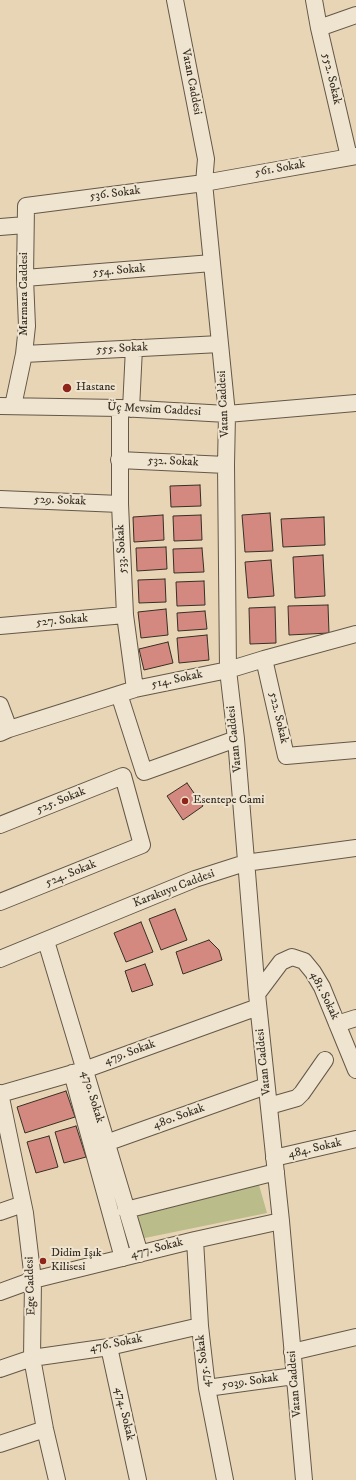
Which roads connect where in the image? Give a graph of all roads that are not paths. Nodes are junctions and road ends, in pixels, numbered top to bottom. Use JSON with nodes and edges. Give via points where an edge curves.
{"nodes":[{"id":1,"x":175,"y":0,"type":"edge"},
{"id":2,"x":314,"y":0,"type":"edge"},
{"id":3,"x":356,"y":15,"type":"edge"},
{"id":4,"x":319,"y":28,"type":"junction"},
{"id":5,"x":353,"y":156,"type":"edge"},
{"id":6,"x":204,"y":183,"type":"junction"},
{"id":7,"x":26,"y":206,"type":"joint"},
{"id":8,"x":25,"y":225,"type":"junction"},
{"id":9,"x":0,"y":228,"type":"edge"},
{"id":10,"x":212,"y":263,"type":"junction"},
{"id":11,"x":25,"y":278,"type":"junction"},
{"id":12,"x":220,"y":344,"type":"junction"},
{"id":13,"x":134,"y":348,"type":"junction"},
{"id":14,"x":24,"y":354,"type":"junction"},
{"id":15,"x":356,"y":403,"type":"edge"},
{"id":16,"x":7,"y":406,"type":"edge"},
{"id":17,"x":125,"y":408,"type":"junction"},
{"id":18,"x":227,"y":414,"type":"junction"},
{"id":19,"x":119,"y":460,"type":"junction"},
{"id":20,"x":226,"y":465,"type":"junction"},
{"id":21,"x":0,"y":499,"type":"edge"},
{"id":22,"x":120,"y":504,"type":"junction"},
{"id":23,"x":125,"y":616,"type":"junction"},
{"id":24,"x":0,"y":626,"type":"edge"},
{"id":25,"x":356,"y":634,"type":"edge"},
{"id":26,"x":264,"y":659,"type":"junction"},
{"id":27,"x":228,"y":670,"type":"junction"},
{"id":28,"x":134,"y":689,"type":"junction"},
{"id":29,"x":119,"y":694,"type":"junction"},
{"id":30,"x":0,"y":705,"type":"edge"},
{"id":31,"x":4,"y":731,"type":"edge"},
{"id":32,"x":236,"y":740,"type":"junction"},
{"id":33,"x":356,"y":750,"type":"edge"},
{"id":34,"x":0,"y":825,"type":"edge"},
{"id":35,"x":142,"y":845,"type":"joint"},
{"id":36,"x":356,"y":848,"type":"edge"},
{"id":37,"x":245,"y":863,"type":"junction"},
{"id":38,"x":0,"y":902,"type":"edge"},
{"id":39,"x":46,"y":941,"type":"junction"},
{"id":40,"x":0,"y":959,"type":"edge"},
{"id":41,"x":257,"y":1001,"type":"junction"},
{"id":42,"x":356,"y":1018,"type":"edge"},
{"id":43,"x":337,"y":1024,"type":"junction"},
{"id":44,"x":325,"y":1060,"type":"dead end"},
{"id":45,"x":356,"y":1070,"type":"edge"},
{"id":46,"x":78,"y":1071,"type":"junction"},
{"id":47,"x":266,"y":1086,"type":"junction"},
{"id":48,"x":0,"y":1093,"type":"edge"},
{"id":49,"x":268,"y":1106,"type":"junction"},
{"id":50,"x":4,"y":1135,"type":"edge"},
{"id":51,"x":356,"y":1139,"type":"edge"},
{"id":52,"x":99,"y":1146,"type":"junction"},
{"id":53,"x":275,"y":1165,"type":"junction"},
{"id":54,"x":24,"y":1204,"type":"junction"},
{"id":55,"x":126,"y":1210,"type":"junction"},
{"id":56,"x":0,"y":1212,"type":"edge"},
{"id":57,"x":281,"y":1221,"type":"junction"},
{"id":58,"x":195,"y":1240,"type":"junction"},
{"id":59,"x":140,"y":1254,"type":"junction"},
{"id":60,"x":123,"y":1258,"type":"junction"},
{"id":61,"x":33,"y":1280,"type":"junction"},
{"id":62,"x":0,"y":1292,"type":"edge"},
{"id":63,"x":200,"y":1326,"type":"junction"},
{"id":64,"x":356,"y":1337,"type":"edge"},
{"id":65,"x":109,"y":1347,"type":"junction"},
{"id":66,"x":292,"y":1352,"type":"junction"},
{"id":67,"x":32,"y":1358,"type":"junction"},
{"id":68,"x":0,"y":1369,"type":"edge"},
{"id":69,"x":294,"y":1376,"type":"junction"},
{"id":70,"x":206,"y":1388,"type":"junction"},
{"id":71,"x":45,"y":1429,"type":"junction"},
{"id":72,"x":0,"y":1444,"type":"edge"},
{"id":73,"x":58,"y":1480,"type":"edge"},
{"id":74,"x":138,"y":1480,"type":"edge"},
{"id":75,"x":225,"y":1480,"type":"edge"},
{"id":76,"x":304,"y":1480,"type":"edge"}],
"edges":[{"from":1,"to":6,"type":"street","name":"Vatan Caddesi","via":[[206,160]]},
{"from":2,"to":4,"type":"street","name":"552. Sokak"},
{"from":3,"to":4,"type":"street"},
{"from":4,"to":5,"type":"street","name":"552. Sokak"},
{"from":5,"to":6,"type":"street","name":"561. Sokak"},
{"from":6,"to":7,"type":"street","name":"536. Sokak"},
{"from":6,"to":10,"type":"street","name":"Vatan Caddesi"},
{"from":7,"to":8,"type":"street","name":"Marmara Caddesi"},
{"from":8,"to":9,"type":"street"},
{"from":8,"to":11,"type":"street","name":"Marmara Caddesi"},
{"from":10,"to":11,"type":"street","name":"554. Sokak"},
{"from":10,"to":12,"type":"street","name":"Vatan Caddesi"},
{"from":11,"to":14,"type":"street","name":"Marmara Caddesi","via":[[27,326]]},
{"from":12,"to":13,"type":"street","name":"555. Sokak"},
{"from":12,"to":18,"type":"street","name":"Vatan Caddesi"},
{"from":13,"to":14,"type":"street","name":"555. Sokak"},
{"from":13,"to":17,"type":"street","name":"533. Sokak"},
{"from":14,"to":16,"type":"street","name":"Marmara Caddesi"},
{"from":15,"to":18,"type":"street","name":"Üç Mevsim Caddesi"},
{"from":16,"to":17,"type":"street","name":"Üç Mevsim Caddesi"},
{"from":17,"to":18,"type":"street","name":"Üç Mevsim Caddesi"},
{"from":17,"to":19,"type":"street","name":"533. Sokak"},
{"from":18,"to":20,"type":"street","name":"Vatan Caddesi"},
{"from":19,"to":20,"type":"street","name":"532. Sokak"},
{"from":19,"to":22,"type":"street","name":"533. Sokak"},
{"from":20,"to":27,"type":"street","name":"Vatan Caddesi"},
{"from":21,"to":22,"type":"street","name":"529. Sokak"},
{"from":22,"to":23,"type":"street","name":"533. Sokak"},
{"from":23,"to":24,"type":"street","name":"527. Sokak"},
{"from":23,"to":28,"type":"street","name":"533. Sokak"},
{"from":25,"to":26,"type":"street","name":"514. Sokak"},
{"from":26,"to":27,"type":"street","name":"514. Sokak"},
{"from":26,"to":33,"type":"street","name":"522. Sokak","via":[[286,756]]},
{"from":27,"to":28,"type":"street","name":"514. Sokak"},
{"from":27,"to":32,"type":"street","name":"Vatan Caddesi"},
{"from":28,"to":29,"type":"street","name":"514. Sokak"},
{"from":29,"to":31,"type":"street","name":"514. Sokak"},
{"from":29,"to":32,"type":"street","via":[[144,772]]},
{"from":30,"to":31,"type":"street"},
{"from":32,"to":37,"type":"street","name":"Vatan Caddesi"},
{"from":34,"to":35,"type":"street","name":"525. Sokak","via":[[123,776]]},
{"from":35,"to":38,"type":"street","name":"524. Sokak"},
{"from":36,"to":37,"type":"street","name":"Karakuyu Caddesi"},
{"from":37,"to":39,"type":"street","name":"Karakuyu Caddesi","via":[[195,880]]},
{"from":37,"to":41,"type":"street","name":"Vatan Caddesi"},
{"from":39,"to":40,"type":"street","name":"Karakuyu Caddesi"},
{"from":39,"to":46,"type":"street","name":"470. Sokak"},
{"from":41,"to":43,"type":"street","name":"481. Sokak","via":[[282,962],[292,957],[304,961],[313,972]]},
{"from":41,"to":46,"type":"street","name":"479. Sokak"},
{"from":41,"to":47,"type":"street","name":"Vatan Caddesi"},
{"from":42,"to":43,"type":"street"},
{"from":43,"to":45,"type":"street","name":"481. Sokak"},
{"from":44,"to":49,"type":"street","via":[[297,1098]]},
{"from":46,"to":48,"type":"street","name":"479. Sokak"},
{"from":46,"to":52,"type":"street","name":"470. Sokak"},
{"from":47,"to":49,"type":"street","name":"Vatan Caddesi"},
{"from":47,"to":52,"type":"street","name":"480. Sokak"},
{"from":48,"to":50,"type":"street","name":"Ege Caddesi"},
{"from":49,"to":53,"type":"street","name":"Vatan Caddesi"},
{"from":50,"to":54,"type":"street","name":"Ege Caddesi"},
{"from":51,"to":53,"type":"street","name":"484. Sokak"},
{"from":52,"to":55,"type":"street","name":"470. Sokak"},
{"from":52,"to":60,"type":"street","name":"470. Sokak"},
{"from":53,"to":55,"type":"street","name":"484. Sokak"},
{"from":53,"to":57,"type":"street","name":"Vatan Caddesi"},
{"from":54,"to":56,"type":"street"},
{"from":54,"to":61,"type":"street","name":"Ege Caddesi"},
{"from":55,"to":59,"type":"street","name":"470. Sokak"},
{"from":57,"to":58,"type":"street","name":"477. Sokak"},
{"from":57,"to":66,"type":"street","name":"Vatan Caddesi"},
{"from":58,"to":59,"type":"street","name":"477. Sokak"},
{"from":58,"to":63,"type":"street","name":"475. Sokak"},
{"from":59,"to":60,"type":"street","name":"477. Sokak"},
{"from":60,"to":61,"type":"street","name":"477. Sokak"},
{"from":61,"to":62,"type":"street","name":"477. Sokak"},
{"from":61,"to":67,"type":"street","name":"Ege Caddesi"},
{"from":63,"to":65,"type":"street","name":"476. Sokak"},
{"from":63,"to":70,"type":"street","name":"475. Sokak"},
{"from":64,"to":66,"type":"street"},
{"from":65,"to":67,"type":"street","name":"476. Sokak"},
{"from":65,"to":74,"type":"street","name":"474. Sokak"},
{"from":66,"to":69,"type":"street","name":"Vatan Caddesi"},
{"from":67,"to":68,"type":"street","name":"476. Sokak"},
{"from":67,"to":71,"type":"street","name":"Ege Caddesi"},
{"from":69,"to":70,"type":"street","name":"5039. Sokak"},
{"from":69,"to":76,"type":"street","name":"Vatan Caddesi"},
{"from":70,"to":75,"type":"street","name":"475. Sokak"},
{"from":71,"to":72,"type":"street"},
{"from":71,"to":73,"type":"street","name":"Ege Caddesi"}]}
